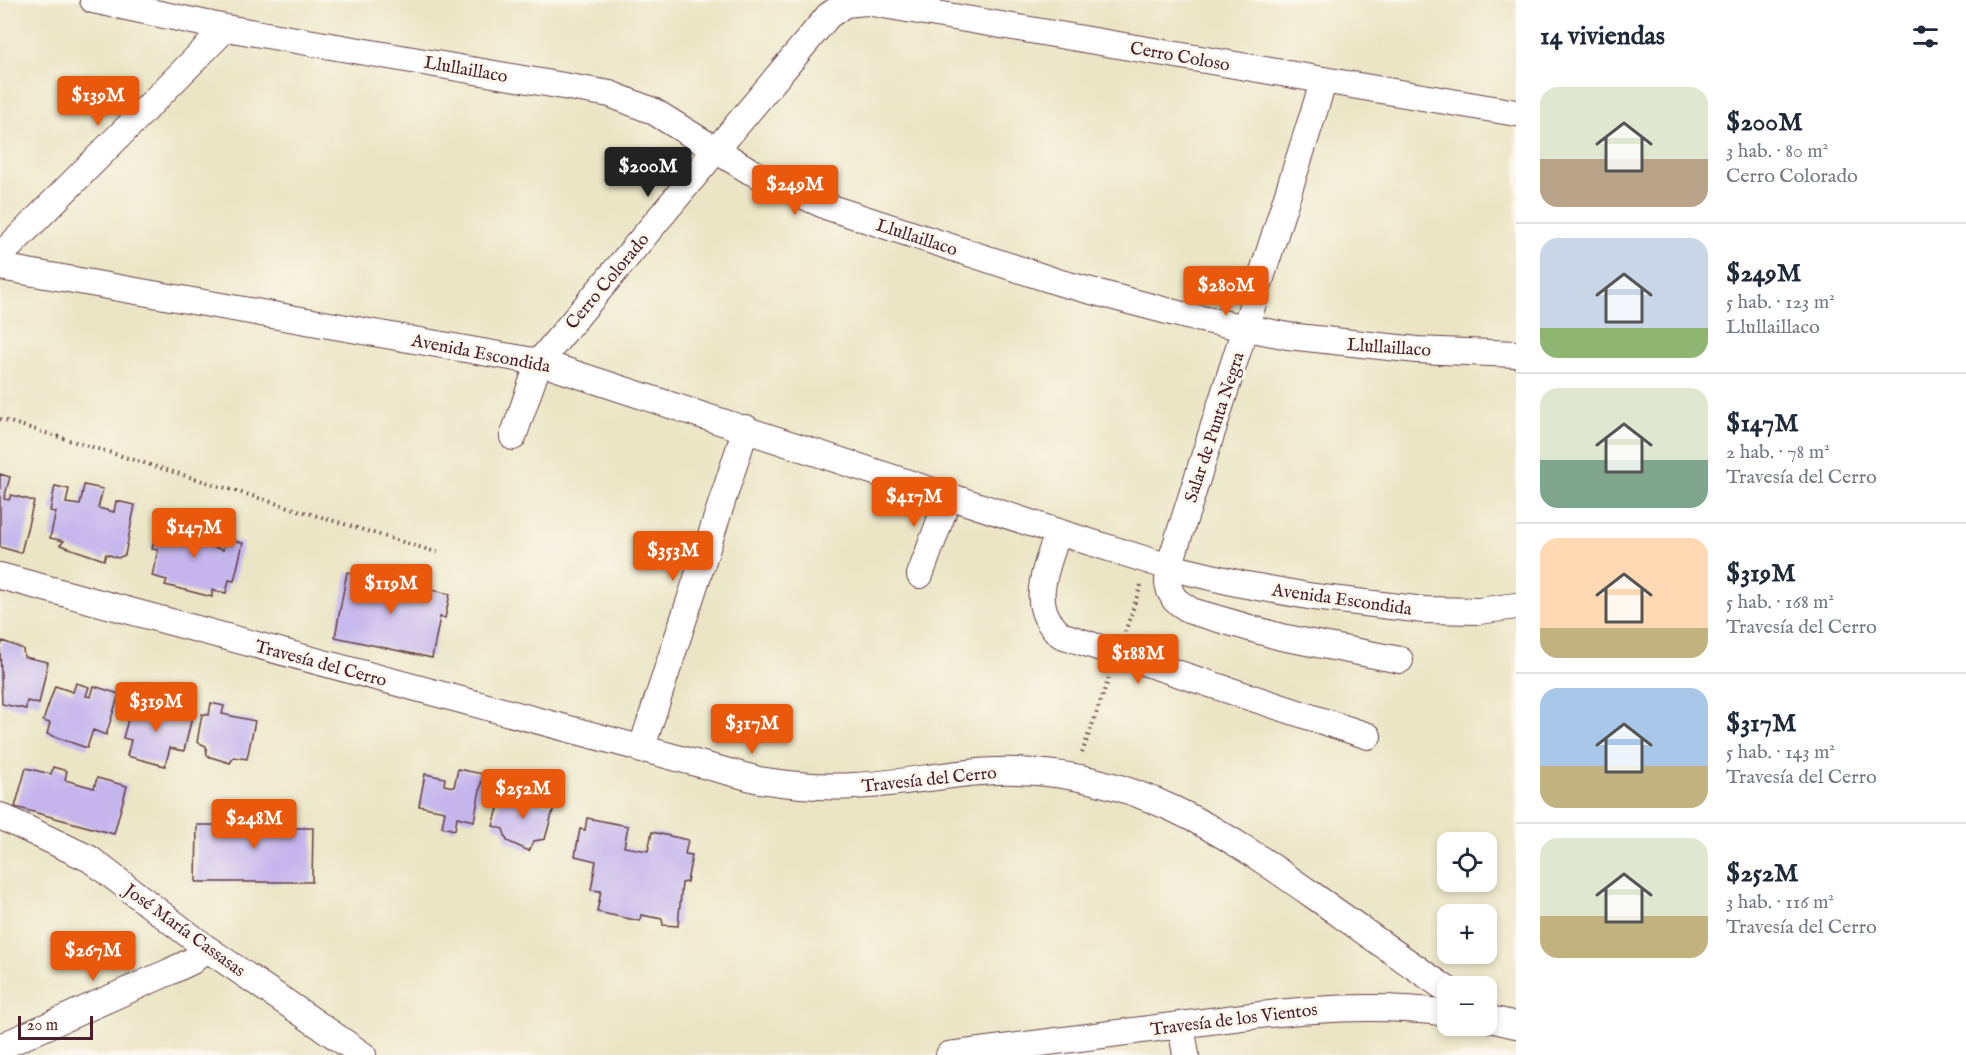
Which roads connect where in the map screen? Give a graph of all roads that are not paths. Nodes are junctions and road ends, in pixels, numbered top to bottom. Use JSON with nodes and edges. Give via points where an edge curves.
{"nodes":[{"id":1,"x":93,"y":0,"type":"edge"},
{"id":2,"x":845,"y":4,"type":"joint"},
{"id":3,"x":226,"y":28,"type":"junction"},
{"id":4,"x":1324,"y":80,"type":"junction"},
{"id":5,"x":1516,"y":113,"type":"edge"},
{"id":6,"x":715,"y":151,"type":"junction"},
{"id":7,"x":0,"y":256,"type":"edge"},
{"id":8,"x":0,"y":267,"type":"edge"},
{"id":9,"x":1245,"y":329,"type":"junction"},
{"id":10,"x":1516,"y":354,"type":"edge"},
{"id":11,"x":539,"y":362,"type":"junction"},
{"id":12,"x":746,"y":428,"type":"junction"},
{"id":13,"x":513,"y":437,"type":"dead end"},
{"id":14,"x":949,"y":496,"type":"junction"},
{"id":15,"x":1059,"y":532,"type":"junction"},
{"id":16,"x":1169,"y":567,"type":"junction"},
{"id":17,"x":920,"y":575,"type":"dead end"},
{"id":18,"x":0,"y":576,"type":"edge"},
{"id":19,"x":1516,"y":606,"type":"edge"},
{"id":20,"x":1400,"y":660,"type":"dead end"},
{"id":21,"x":1368,"y":736,"type":"dead end"},
{"id":22,"x":641,"y":750,"type":"junction"},
{"id":23,"x":0,"y":816,"type":"edge"},
{"id":24,"x":206,"y":948,"type":"junction"},
{"id":25,"x":1437,"y":982,"type":"edge"},
{"id":26,"x":1437,"y":1012,"type":"edge"},
{"id":27,"x":1497,"y":1021,"type":"edge"},
{"id":28,"x":1181,"y":1025,"type":"junction"},
{"id":29,"x":1516,"y":1025,"type":"edge"},
{"id":30,"x":0,"y":1047,"type":"edge"},
{"id":31,"x":363,"y":1055,"type":"edge"},
{"id":32,"x":949,"y":1055,"type":"edge"},
{"id":33,"x":1186,"y":1055,"type":"edge"}],
"edges":[{"from":1,"to":3,"type":"street","name":"Llullaillaco"},
{"from":2,"to":4,"type":"street","name":"Cerro Coloso","via":[[866,2]]},
{"from":2,"to":6,"type":"street","name":"Cerro Colorado","via":[[828,16]]},
{"from":3,"to":6,"type":"street","name":"Llullaillaco","via":[[610,94],[653,111]]},
{"from":3,"to":7,"type":"street"},
{"from":4,"to":5,"type":"street","name":"Cerro Coloso"},
{"from":4,"to":9,"type":"street","name":"Salar de Punta Negra"},
{"from":6,"to":9,"type":"street","name":"Llullaillaco","via":[[784,188],[873,224],[1083,290]]},
{"from":6,"to":11,"type":"street","name":"Cerro Colorado"},
{"from":8,"to":11,"type":"street","name":"Avenida Escondida"},
{"from":9,"to":10,"type":"street","name":"Llullaillaco","via":[[1374,346]]},
{"from":9,"to":16,"type":"street","name":"Salar de Punta Negra"},
{"from":11,"to":12,"type":"street","name":"Avenida Escondida"},
{"from":11,"to":13,"type":"street","name":"Cerro Colorado"},
{"from":12,"to":14,"type":"street","name":"Avenida Escondida"},
{"from":12,"to":22,"type":"street"},
{"from":14,"to":15,"type":"street","name":"Avenida Escondida"},
{"from":14,"to":17,"type":"street"},
{"from":15,"to":16,"type":"street","name":"Avenida Escondida"},
{"from":15,"to":21,"type":"street","via":[[1040,591],[1046,619],[1061,635]]},
{"from":16,"to":19,"type":"street","name":"Avenida Escondida","via":[[1241,584],[1369,605],[1452,612]]},
{"from":16,"to":20,"type":"street","via":[[1170,591],[1175,600],[1191,611],[1281,637]]},
{"from":18,"to":22,"type":"street","name":"Travesía del Cerro"},
{"from":22,"to":25,"type":"street","name":"Travesía del Cerro","via":[[791,785],[856,786],[958,773],[1018,771],[1074,777],[1125,790],[1183,812],[1241,845]]},
{"from":23,"to":24,"type":"street","name":"José María Cassasas","via":[[90,859]]},
{"from":24,"to":30,"type":"street","via":[[192,961]]},
{"from":24,"to":31,"type":"street","name":"José María Cassasas"},
{"from":26,"to":28,"type":"street","name":"Travesía de los Vientos","via":[[1312,1009]]},
{"from":27,"to":29,"type":"street"},
{"from":28,"to":32,"type":"street","name":"Travesía de los Vientos"},
{"from":28,"to":33,"type":"street"}]}
